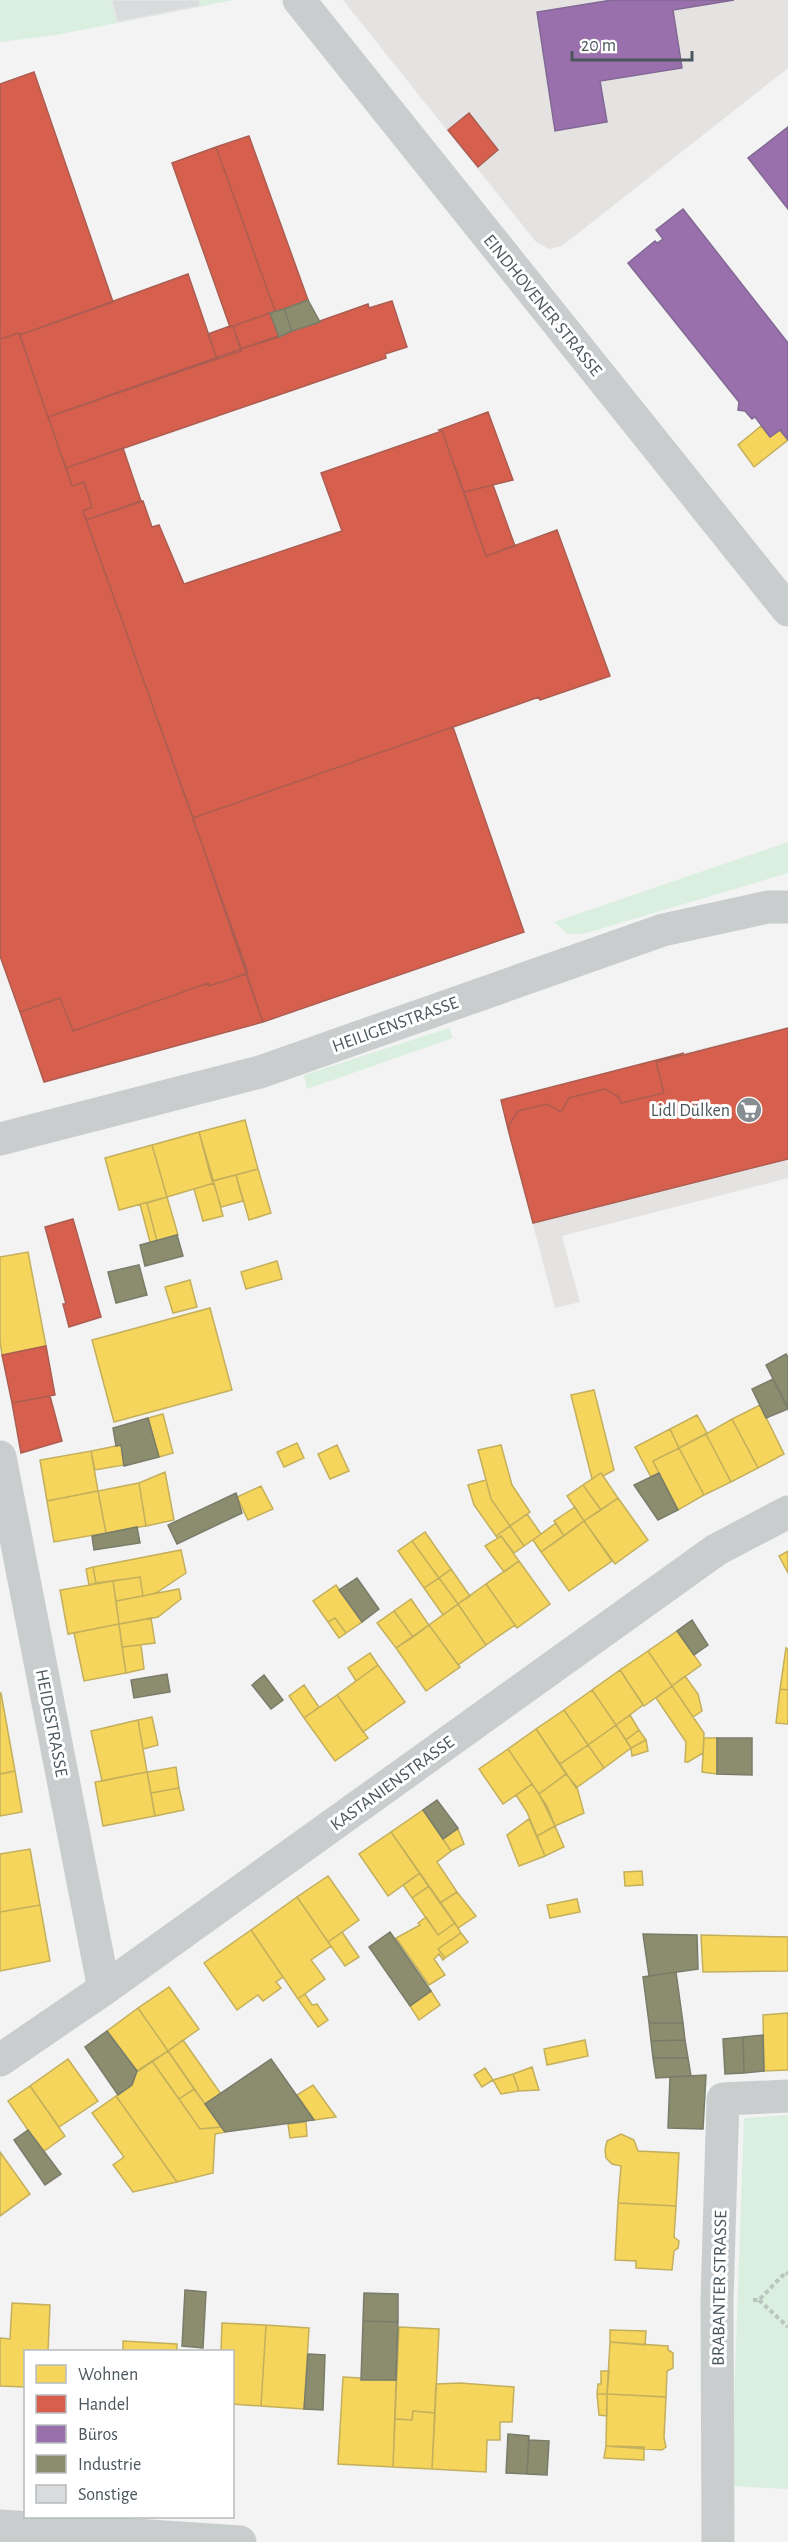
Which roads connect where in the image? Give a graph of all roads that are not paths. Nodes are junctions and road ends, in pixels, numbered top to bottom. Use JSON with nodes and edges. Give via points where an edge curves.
{"nodes":[{"id":1,"x":299,"y":0,"type":"edge"},
{"id":2,"x":788,"y":610,"type":"edge"},
{"id":3,"x":788,"y":907,"type":"edge"},
{"id":4,"x":0,"y":1139,"type":"edge"},
{"id":5,"x":0,"y":1457,"type":"edge"},
{"id":6,"x":788,"y":1512,"type":"edge"},
{"id":7,"x":104,"y":1989,"type":"junction"},
{"id":8,"x":0,"y":2060,"type":"edge"},
{"id":9,"x":788,"y":2096,"type":"edge"},
{"id":10,"x":0,"y":2526,"type":"edge"},
{"id":11,"x":240,"y":2542,"type":"edge"},
{"id":12,"x":718,"y":2542,"type":"edge"}],
"edges":[{"from":1,"to":2,"type":"street","name":"EINDHOVENER STRASSE"},
{"from":3,"to":4,"type":"street","name":"HEILIGENSTRASSE","via":[[768,907],[663,930],[260,1072]]},
{"from":5,"to":7,"type":"street","name":"HEIDESTRASSE"},
{"from":6,"to":7,"type":"street","name":"KASTANIENSTRASSE","via":[[716,1550]]},
{"from":7,"to":8,"type":"street","name":"KASTANIENSTRASSE"},
{"from":9,"to":12,"type":"street","name":"BRABANTER STRASSE","via":[[723,2099],[717,2300]]},
{"from":10,"to":11,"type":"street"}]}
